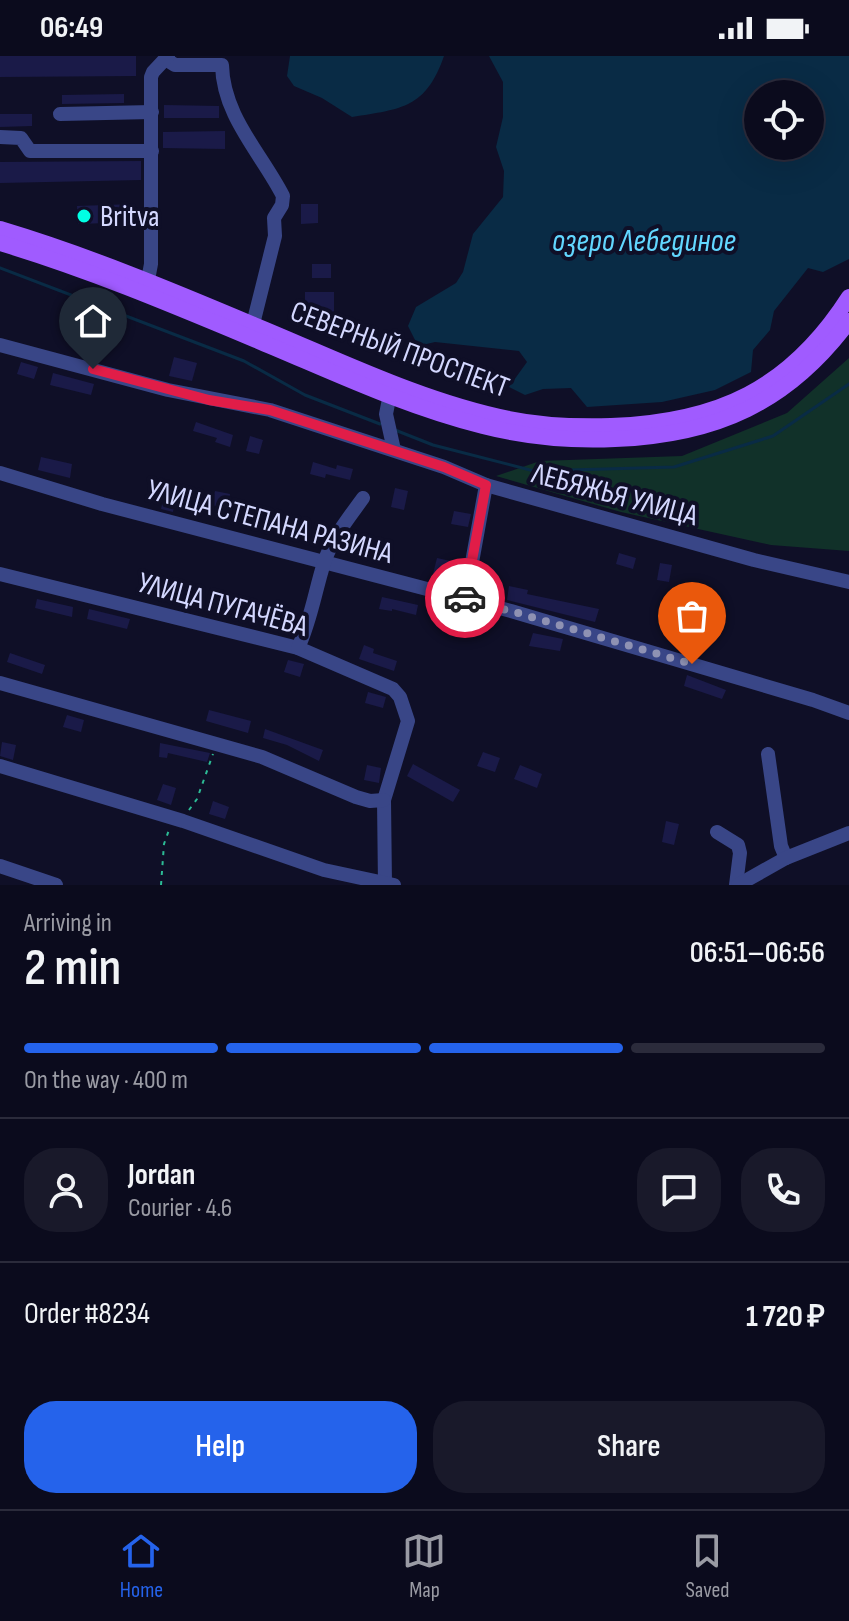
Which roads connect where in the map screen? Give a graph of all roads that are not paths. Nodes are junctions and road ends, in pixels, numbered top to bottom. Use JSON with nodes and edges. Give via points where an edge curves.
{"nodes":[{"id":1,"x":167,"y":58,"type":"edge"},
{"id":2,"x":226,"y":61,"type":"edge"},
{"id":3,"x":152,"y":112,"type":"junction"},
{"id":4,"x":60,"y":114,"type":"dead end"},
{"id":5,"x":0,"y":137,"type":"edge"},
{"id":6,"x":152,"y":151,"type":"junction"},
{"id":7,"x":0,"y":229,"type":"edge"},
{"id":8,"x":0,"y":243,"type":"edge"},
{"id":9,"x":148,"y":280,"type":"junction"},
{"id":10,"x":849,"y":297,"type":"edge"},
{"id":11,"x":849,"y":321,"type":"edge"},
{"id":12,"x":253,"y":324,"type":"junction"},
{"id":13,"x":0,"y":345,"type":"edge"},
{"id":14,"x":307,"y":354,"type":"junction"},
{"id":15,"x":390,"y":394,"type":"junction"},
{"id":16,"x":394,"y":450,"type":"junction"},
{"id":17,"x":0,"y":473,"type":"edge"},
{"id":18,"x":486,"y":485,"type":"junction"},
{"id":19,"x":363,"y":498,"type":"dead end"},
{"id":20,"x":325,"y":561,"type":"junction"},
{"id":21,"x":0,"y":574,"type":"edge"},
{"id":22,"x":849,"y":582,"type":"edge"},
{"id":23,"x":465,"y":601,"type":"junction"},
{"id":24,"x":298,"y":648,"type":"junction"},
{"id":25,"x":0,"y":683,"type":"edge"},
{"id":26,"x":849,"y":713,"type":"edge"},
{"id":27,"x":768,"y":754,"type":"dead end"},
{"id":28,"x":0,"y":766,"type":"edge"},
{"id":29,"x":384,"y":800,"type":"junction"},
{"id":30,"x":717,"y":832,"type":"dead end"},
{"id":31,"x":849,"y":833,"type":"edge"},
{"id":32,"x":786,"y":858,"type":"junction"},
{"id":33,"x":0,"y":866,"type":"edge"},
{"id":34,"x":389,"y":884,"type":"edge"},
{"id":35,"x":56,"y":885,"type":"edge"},
{"id":36,"x":737,"y":885,"type":"edge"}],
"edges":[{"from":1,"to":2,"type":"street","via":[[175,65]]},
{"from":1,"to":3,"type":"street","via":[[153,72]]},
{"from":2,"to":12,"type":"street","via":[[222,82],[227,99],[283,196]]},
{"from":3,"to":4,"type":"street"},
{"from":3,"to":6,"type":"street"},
{"from":5,"to":6,"type":"street","via":[[21,138],[30,151]]},
{"from":6,"to":9,"type":"street"},
{"from":7,"to":9,"type":"main road","name":"СЕВЕРНЫЙ ПРОСПЕКТ"},
{"from":8,"to":14,"type":"main road","name":"СЕВЕРНЫЙ ПРОСПЕКТ"},
{"from":9,"to":12,"type":"main road","name":"СЕВЕРНЫЙ ПРОСПЕКТ"},
{"from":10,"to":14,"type":"main road","name":"СЕВЕРНЫЙ ПРОСПЕКТ","via":[[818,338],[770,382],[715,410],[647,424],[562,426],[509,419]]},
{"from":11,"to":15,"type":"main road","name":"СЕВЕРНЫЙ ПРОСПЕКТ","via":[[778,393],[732,418],[680,433],[588,440],[535,436],[480,425]]},
{"from":12,"to":14,"type":"main road","name":"СЕВЕРНЫЙ ПРОСПЕКТ"},
{"from":13,"to":16,"type":"street","name":"ЛЕБЯЖЬЯ УЛИЦА","via":[[209,400],[270,410]]},
{"from":14,"to":15,"type":"main road","name":"СЕВЕРНЫЙ ПРОСПЕКТ"},
{"from":15,"to":16,"type":"street","via":[[386,414]]},
{"from":16,"to":18,"type":"street","name":"ЛЕБЯЖЬЯ УЛИЦА"},
{"from":17,"to":20,"type":"street","name":"УЛИЦА СТЕПАНА РАЗИНА"},
{"from":18,"to":22,"type":"street","name":"ЛЕБЯЖЬЯ УЛИЦА"},
{"from":18,"to":23,"type":"street"},
{"from":19,"to":20,"type":"street","via":[[342,524]]},
{"from":20,"to":23,"type":"street","name":"УЛИЦА СТЕПАНА РАЗИНА"},
{"from":20,"to":24,"type":"street"},
{"from":21,"to":24,"type":"street","name":"УЛИЦА ПУГАЧЁВА"},
{"from":23,"to":26,"type":"street","name":"УЛИЦА СТЕПАНА РАЗИНА"},
{"from":24,"to":29,"type":"street","name":"УЛИЦА ПУГАЧЁВА","via":[[393,689],[400,697],[408,721]]},
{"from":25,"to":29,"type":"street","via":[[217,743],[356,797]]},
{"from":27,"to":32,"type":"street"},
{"from":28,"to":34,"type":"street","via":[[324,870]]},
{"from":29,"to":34,"type":"street"},
{"from":30,"to":36,"type":"street","via":[[738,845]]},
{"from":31,"to":32,"type":"street"},
{"from":32,"to":36,"type":"street"},
{"from":33,"to":35,"type":"street"}]}
